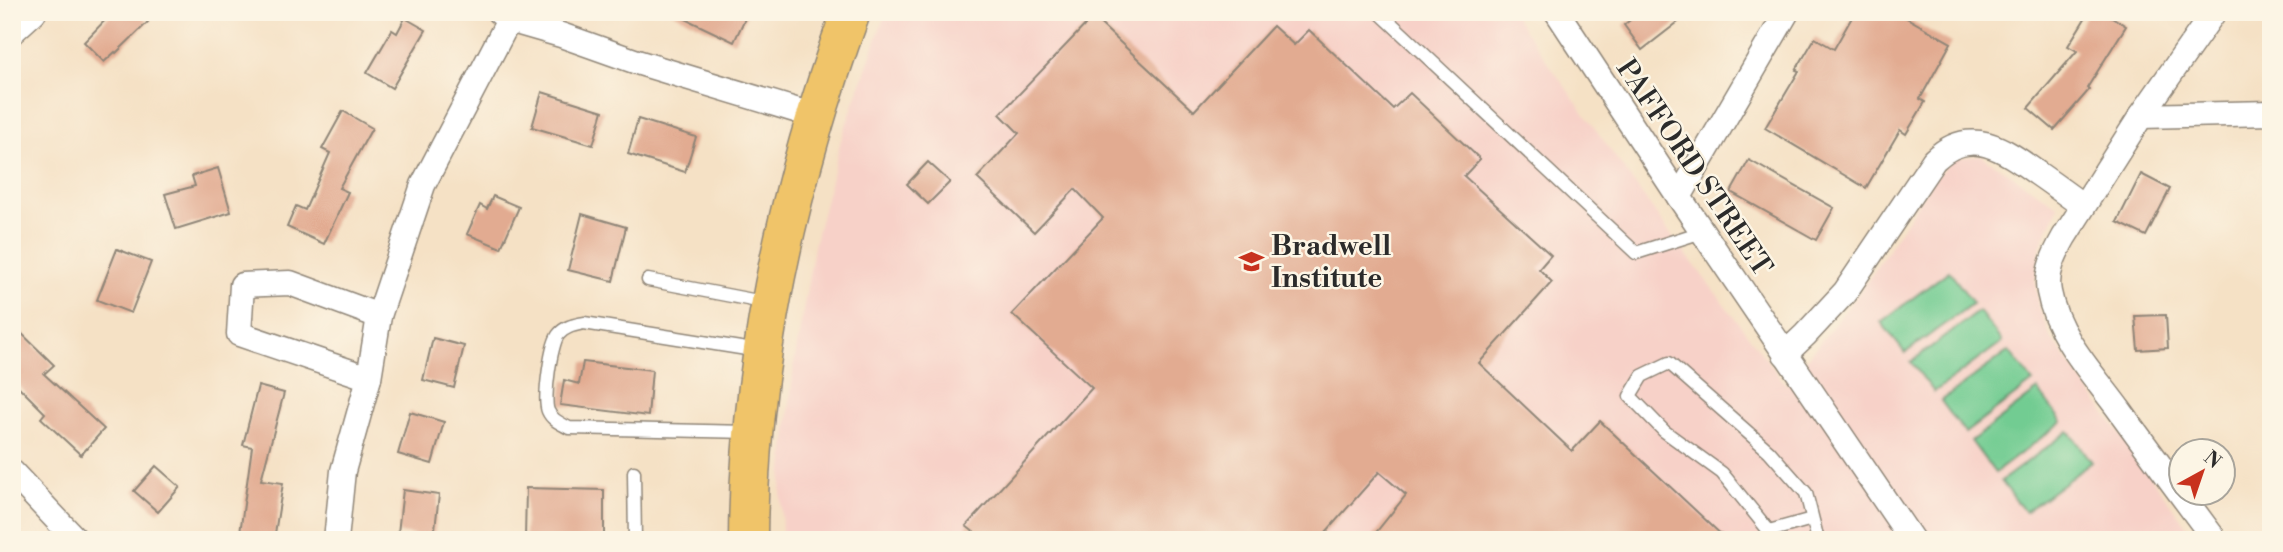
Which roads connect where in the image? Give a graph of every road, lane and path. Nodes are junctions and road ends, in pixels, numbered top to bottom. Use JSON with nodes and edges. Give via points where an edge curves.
{"nodes":[{"id":1,"x":34,"y":12,"type":"edge"},
{"id":2,"x":850,"y":12,"type":"edge"},
{"id":3,"x":1379,"y":12,"type":"edge"},
{"id":4,"x":1557,"y":12,"type":"edge"},
{"id":5,"x":1787,"y":12,"type":"edge"},
{"id":6,"x":2214,"y":12,"type":"edge"},
{"id":7,"x":504,"y":16,"type":"edge"},
{"id":8,"x":12,"y":32,"type":"edge"},
{"id":9,"x":2271,"y":113,"type":"edge"},
{"id":10,"x":816,"y":116,"type":"junction"},
{"id":11,"x":2141,"y":116,"type":"junction"},
{"id":12,"x":1679,"y":197,"type":"junction"},
{"id":13,"x":2083,"y":206,"type":"junction"},
{"id":14,"x":1702,"y":232,"type":"junction"},
{"id":15,"x":648,"y":280,"type":"dead end"},
{"id":16,"x":770,"y":304,"type":"junction"},
{"id":17,"x":379,"y":316,"type":"junction"},
{"id":18,"x":763,"y":351,"type":"junction"},
{"id":19,"x":1785,"y":354,"type":"junction"},
{"id":20,"x":369,"y":378,"type":"junction"},
{"id":21,"x":753,"y":432,"type":"junction"},
{"id":22,"x":12,"y":472,"type":"edge"},
{"id":23,"x":634,"y":472,"type":"dead end"},
{"id":24,"x":1812,"y":519,"type":"junction"},
{"id":25,"x":76,"y":540,"type":"edge"},
{"id":26,"x":336,"y":540,"type":"edge"},
{"id":27,"x":635,"y":540,"type":"edge"},
{"id":28,"x":748,"y":540,"type":"edge"},
{"id":29,"x":1818,"y":540,"type":"edge"},
{"id":30,"x":1912,"y":540,"type":"edge"},
{"id":31,"x":2215,"y":540,"type":"edge"}],
"edges":[{"from":1,"to":8,"type":"street"},
{"from":2,"to":10,"type":"main road"},
{"from":3,"to":14,"type":"lane","via":[[1636,253]]},
{"from":4,"to":12,"type":"street","name":"PAFFORD STREET"},
{"from":5,"to":12,"type":"street"},
{"from":6,"to":11,"type":"street"},
{"from":7,"to":10,"type":"street","via":[[639,63]]},
{"from":7,"to":17,"type":"street","via":[[423,185]]},
{"from":9,"to":11,"type":"street"},
{"from":10,"to":16,"type":"main road","via":[[794,190]]},
{"from":11,"to":13,"type":"street"},
{"from":12,"to":14,"type":"street","name":"PAFFORD STREET"},
{"from":13,"to":19,"type":"street","via":[[1990,144],[1971,142],[1946,149],[1845,292]]},
{"from":13,"to":31,"type":"street","via":[[2049,272],[2048,290],[2055,312],[2075,349]]},
{"from":14,"to":19,"type":"street","name":"PAFFORD STREET"},
{"from":15,"to":16,"type":"lane"},
{"from":16,"to":18,"type":"main road"},
{"from":17,"to":20,"type":"street"},
{"from":17,"to":20,"type":"street","via":[[290,284],[242,285],[239,334]]},
{"from":18,"to":21,"type":"main road"},
{"from":18,"to":21,"type":"lane","via":[[584,323],[557,335],[549,366],[546,408],[554,421],[569,428]]},
{"from":19,"to":30,"type":"street","name":"PAFFORD STREET"},
{"from":20,"to":26,"type":"street","via":[[342,471]]},
{"from":21,"to":28,"type":"main road"},
{"from":22,"to":25,"type":"street"},
{"from":23,"to":27,"type":"lane"},
{"from":24,"to":24,"type":"lane","via":[[1806,493],[1769,451],[1669,363],[1642,376],[1630,396],[1664,431],[1722,473],[1769,531]]},
{"from":24,"to":29,"type":"lane"}]}
